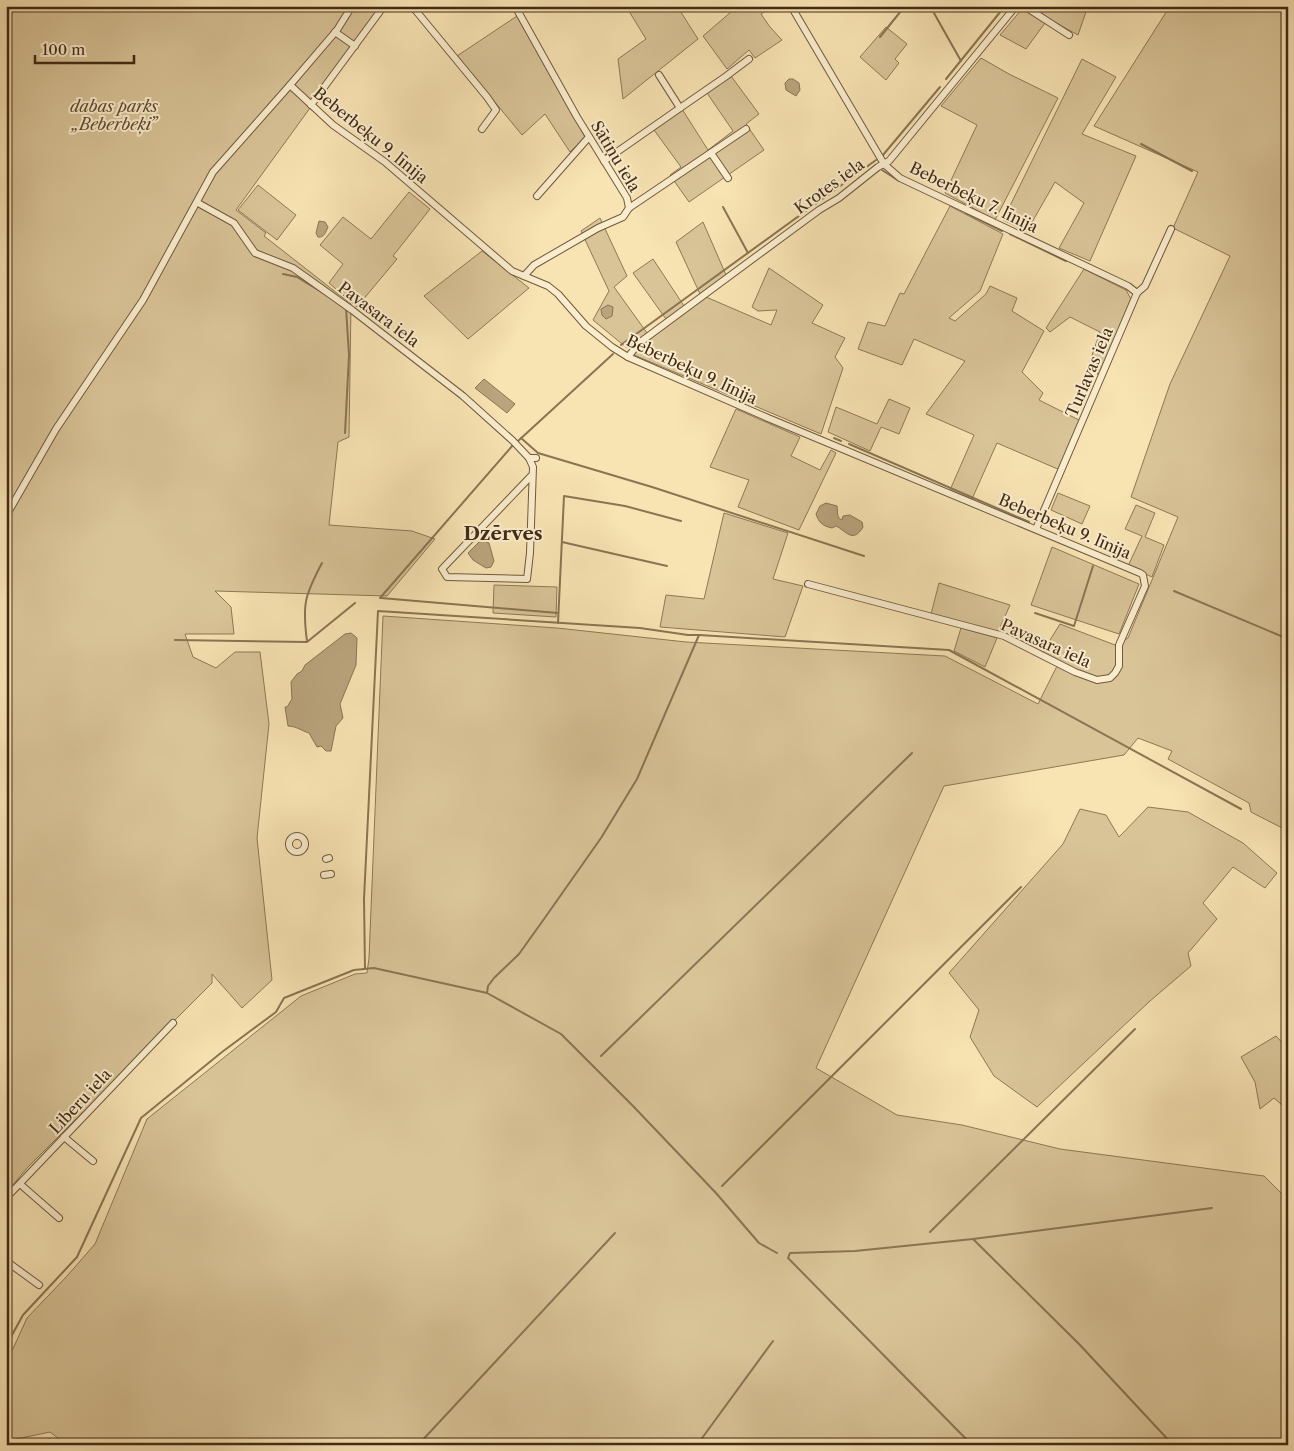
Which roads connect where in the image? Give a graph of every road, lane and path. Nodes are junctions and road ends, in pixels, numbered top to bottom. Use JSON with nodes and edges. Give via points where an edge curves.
{"nodes":[{"id":1,"x":352,"y":6,"type":"edge"},
{"id":2,"x":384,"y":6,"type":"edge"},
{"id":3,"x":412,"y":6,"type":"edge"},
{"id":4,"x":515,"y":6,"type":"edge"},
{"id":5,"x":790,"y":6,"type":"edge"},
{"id":6,"x":1016,"y":6,"type":"edge"},
{"id":7,"x":1024,"y":6,"type":"edge"},
{"id":8,"x":335,"y":32,"type":"junction"},
{"id":9,"x":1069,"y":35,"type":"dead end"},
{"id":10,"x":355,"y":46,"type":"junction"},
{"id":11,"x":749,"y":59,"type":"dead end"},
{"id":12,"x":659,"y":75,"type":"dead end"},
{"id":13,"x":290,"y":85,"type":"junction"},
{"id":14,"x":311,"y":105,"type":"junction"},
{"id":15,"x":680,"y":108,"type":"junction"},
{"id":16,"x":482,"y":129,"type":"dead end"},
{"id":17,"x":746,"y":129,"type":"dead end"},
{"id":18,"x":589,"y":137,"type":"junction"},
{"id":19,"x":711,"y":153,"type":"junction"},
{"id":20,"x":604,"y":161,"type":"junction"},
{"id":21,"x":884,"y":164,"type":"junction"},
{"id":22,"x":728,"y":178,"type":"dead end"},
{"id":23,"x":537,"y":196,"type":"dead end"},
{"id":24,"x":198,"y":203,"type":"junction"},
{"id":25,"x":629,"y":208,"type":"junction"},
{"id":26,"x":1171,"y":229,"type":"dead end"},
{"id":27,"x":524,"y":276,"type":"junction"},
{"id":28,"x":1137,"y":293,"type":"junction"},
{"id":29,"x":628,"y":357,"type":"junction"},
{"id":30,"x":529,"y":458,"type":"junction"},
{"id":31,"x":536,"y":458,"type":"dead end"},
{"id":32,"x":532,"y":475,"type":"junction"},
{"id":33,"x":6,"y":516,"type":"edge"},
{"id":34,"x":1036,"y":529,"type":"junction"},
{"id":35,"x":1144,"y":578,"type":"joint"},
{"id":36,"x":808,"y":584,"type":"dead end"},
{"id":37,"x":173,"y":1023,"type":"dead end"},
{"id":38,"x":64,"y":1137,"type":"junction"},
{"id":39,"x":93,"y":1160,"type":"dead end"},
{"id":40,"x":20,"y":1184,"type":"junction"},
{"id":41,"x":6,"y":1198,"type":"edge"},
{"id":42,"x":59,"y":1218,"type":"dead end"},
{"id":43,"x":6,"y":1261,"type":"edge"},
{"id":44,"x":39,"y":1285,"type":"dead end"}],
"edges":[{"from":1,"to":8,"type":"street"},
{"from":2,"to":10,"type":"street"},
{"from":3,"to":16,"type":"street","via":[[496,110]]},
{"from":4,"to":18,"type":"street","name":"Sātiņu iela"},
{"from":5,"to":21,"type":"street","name":"Beberbeķu 7. līnija"},
{"from":6,"to":21,"type":"street","name":"Krotes iela","via":[[889,162]]},
{"from":7,"to":9,"type":"street"},
{"from":8,"to":10,"type":"street"},
{"from":8,"to":13,"type":"street"},
{"from":10,"to":14,"type":"street"},
{"from":11,"to":15,"type":"street"},
{"from":12,"to":15,"type":"street"},
{"from":13,"to":14,"type":"street","name":"Beberbeķu 9. līnija"},
{"from":13,"to":24,"type":"street","via":[[213,172]]},
{"from":14,"to":27,"type":"street","name":"Beberbeķu 9. līnija","via":[[385,162],[512,270]]},
{"from":15,"to":20,"type":"street"},
{"from":17,"to":19,"type":"street"},
{"from":18,"to":20,"type":"street","name":"Sātiņu iela"},
{"from":18,"to":23,"type":"street"},
{"from":19,"to":22,"type":"street"},
{"from":19,"to":25,"type":"street"},
{"from":20,"to":25,"type":"street","name":"Sātiņu iela","via":[[627,198]]},
{"from":21,"to":28,"type":"street","name":"Beberbeķu 7. līnija","via":[[900,178]]},
{"from":21,"to":29,"type":"street","name":"Krotes iela","via":[[639,343]]},
{"from":24,"to":30,"type":"street","name":"Pavasara iela","via":[[234,223],[254,253],[292,268],[352,310],[463,396]]},
{"from":24,"to":33,"type":"street","via":[[143,300],[56,429]]},
{"from":25,"to":27,"type":"street","name":"Sātiņu iela","via":[[623,217],[534,264]]},
{"from":26,"to":28,"type":"street","name":"Turlavas iela","via":[[1145,286]]},
{"from":27,"to":29,"type":"street","name":"Beberbeķu 9. līnija","via":[[548,286],[586,326]]},
{"from":28,"to":34,"type":"street","name":"Turlavas iela"},
{"from":29,"to":34,"type":"street","name":"Beberbeķu 9. līnija"},
{"from":30,"to":31,"type":"street"},
{"from":30,"to":32,"type":"street"},
{"from":32,"to":32,"type":"street","via":[[527,580],[447,577],[442,569]]},
{"from":34,"to":35,"type":"street","name":"Beberbeķu 9. līnija","via":[[1140,573]]},
{"from":35,"to":36,"type":"street","name":"Pavasara iela","via":[[1145,586],[1119,644],[1119,666],[1110,678],[1097,680],[1004,636]]},
{"from":37,"to":38,"type":"street","name":"Liberu iela"},
{"from":38,"to":39,"type":"street"},
{"from":38,"to":40,"type":"street","name":"Liberu iela"},
{"from":40,"to":41,"type":"street","name":"Liberu iela"},
{"from":40,"to":42,"type":"street"},
{"from":43,"to":44,"type":"street"}]}
